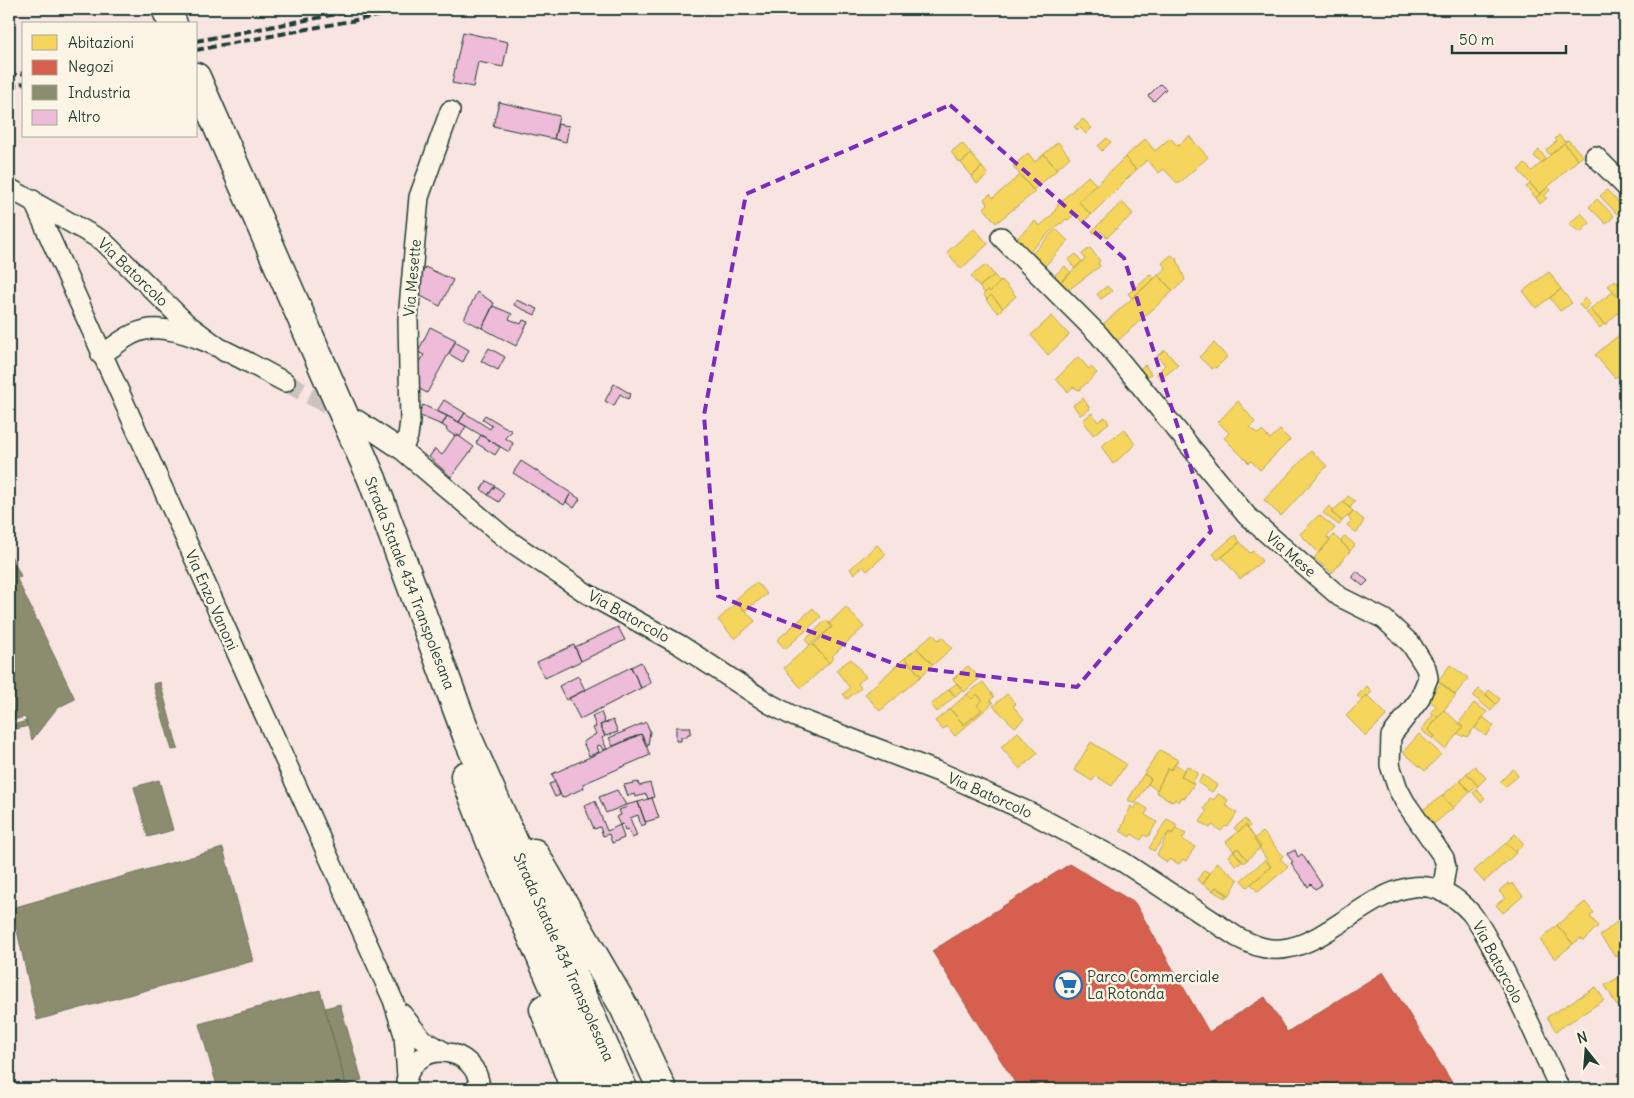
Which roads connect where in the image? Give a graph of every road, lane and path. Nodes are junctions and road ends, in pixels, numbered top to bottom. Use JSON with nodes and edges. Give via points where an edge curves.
{"nodes":[{"id":1,"x":149,"y":9,"type":"edge"},
{"id":2,"x":166,"y":9,"type":"edge"},
{"id":3,"x":154,"y":22,"type":"edge"},
{"id":4,"x":172,"y":22,"type":"edge"},
{"id":5,"x":198,"y":89,"type":"edge"},
{"id":6,"x":450,"y":111,"type":"dead end"},
{"id":7,"x":202,"y":112,"type":"edge"},
{"id":8,"x":1595,"y":156,"type":"dead end"},
{"id":9,"x":1625,"y":186,"type":"edge"},
{"id":10,"x":9,"y":188,"type":"edge"},
{"id":11,"x":33,"y":200,"type":"junction"},
{"id":12,"x":1001,"y":237,"type":"dead end"},
{"id":13,"x":225,"y":352,"type":"junction"},
{"id":14,"x":102,"y":355,"type":"junction"},
{"id":15,"x":285,"y":382,"type":"tunnel mouth"},
{"id":16,"x":357,"y":420,"type":"tunnel mouth"},
{"id":17,"x":402,"y":450,"type":"junction"},
{"id":18,"x":469,"y":741,"type":"junction"},
{"id":19,"x":493,"y":848,"type":"junction"},
{"id":20,"x":1442,"y":892,"type":"junction"},
{"id":21,"x":393,"y":1000,"type":"junction"},
{"id":22,"x":444,"y":1051,"type":"junction"},
{"id":23,"x":405,"y":1086,"type":"edge"},
{"id":24,"x":480,"y":1089,"type":"edge"},
{"id":25,"x":575,"y":1089,"type":"edge"},
{"id":26,"x":598,"y":1089,"type":"edge"},
{"id":27,"x":623,"y":1089,"type":"edge"},
{"id":28,"x":662,"y":1089,"type":"edge"},
{"id":29,"x":1560,"y":1089,"type":"edge"}],
"edges":[{"from":1,"to":3,"type":"highway"},
{"from":2,"to":4,"type":"highway"},
{"from":5,"to":7,"type":"highway","name":"Strada Statale 434 Transpolesana"},
{"from":6,"to":17,"type":"street","name":"Via Mesette","via":[[419,197],[408,319],[410,421]]},
{"from":7,"to":18,"type":"highway","name":"Strada Statale 434 Transpolesana","via":[[372,478]]},
{"from":7,"to":19,"type":"highway","name":"Strada Statale 434 Transpolesana","via":[[336,439]]},
{"from":8,"to":9,"type":"street"},
{"from":10,"to":11,"type":"street","name":"Via Batorcolo"},
{"from":11,"to":13,"type":"street","name":"Via Batorcolo","via":[[103,241],[186,323]]},
{"from":11,"to":14,"type":"street","name":"Via Enzo Vanoni"},
{"from":12,"to":20,"type":"street","name":"Via Mese","via":[[1099,335],[1247,516],[1340,597],[1384,619],[1411,644],[1426,668],[1428,678],[1419,700],[1391,736],[1390,765],[1405,802],[1444,858],[1446,868]]},
{"from":13,"to":14,"type":"street","name":"Via Batorcolo","via":[[193,337],[160,328],[137,332]]},
{"from":13,"to":15,"type":"street","name":"Via Batorcolo"},
{"from":14,"to":21,"type":"street","name":"Via Enzo Vanoni"},
{"from":16,"to":17,"type":"street","name":"Via Batorcolo"},
{"from":17,"to":20,"type":"street","name":"Via Batorcolo","via":[[504,537],[586,593],[680,644],[770,704],[1031,813],[1123,862],[1254,946],[1272,950],[1296,946],[1384,896],[1403,889]]},
{"from":18,"to":27,"type":"highway","name":"Strada Statale 434 Transpolesana"},
{"from":18,"to":28,"type":"highway","via":[[624,1007]]},
{"from":19,"to":25,"type":"highway","via":[[490,871]]},
{"from":19,"to":26,"type":"highway","name":"Strada Statale 434 Transpolesana"},
{"from":20,"to":29,"type":"street","name":"Via Batorcolo","via":[[1464,906],[1483,932]]},
{"from":21,"to":22,"type":"street","name":"Via Enzo Vanoni","via":[[422,1039]]},
{"from":21,"to":23,"type":"street","name":"Via Enzo Vanoni","via":[[404,1035]]},
{"from":22,"to":23,"type":"street","name":"Via Enzo Vanoni","via":[[420,1059]]},
{"from":22,"to":24,"type":"street","name":"Via Enzo Vanoni","via":[[467,1060],[475,1069]]}]}
